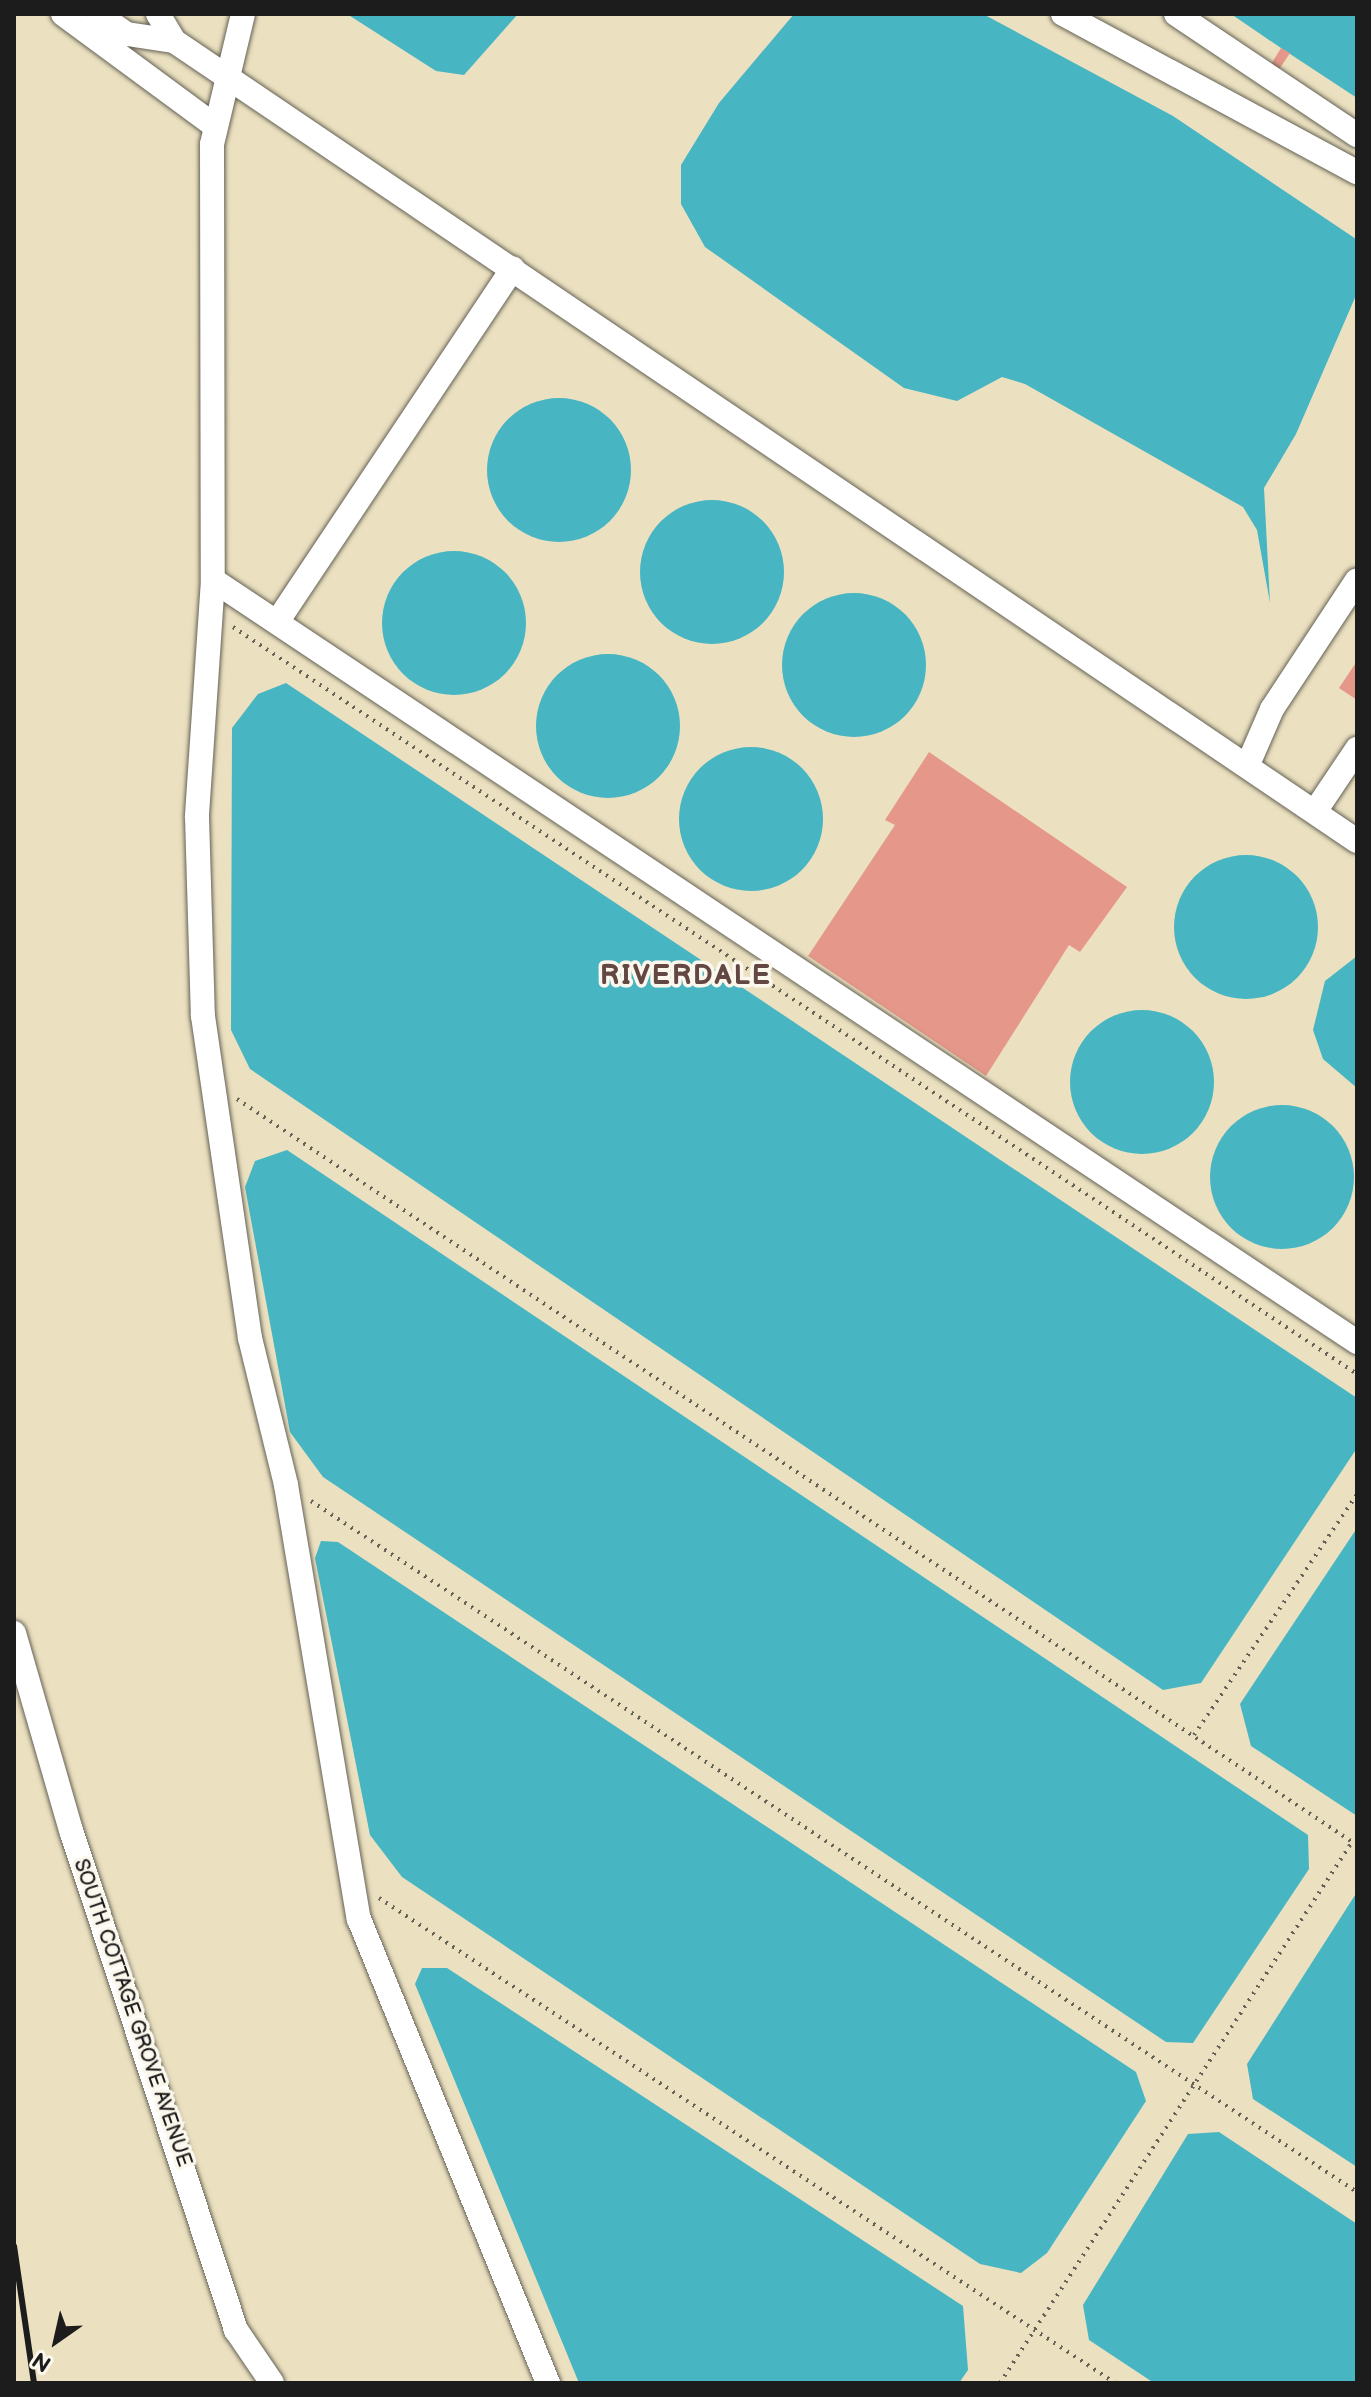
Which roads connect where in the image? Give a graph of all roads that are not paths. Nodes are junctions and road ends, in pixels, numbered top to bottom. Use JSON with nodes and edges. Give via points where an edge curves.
{"nodes":[{"id":1,"x":51,"y":14,"type":"edge"},
{"id":2,"x":63,"y":14,"type":"edge"},
{"id":3,"x":98,"y":14,"type":"edge"},
{"id":4,"x":158,"y":14,"type":"edge"},
{"id":5,"x":243,"y":14,"type":"edge"},
{"id":6,"x":1063,"y":14,"type":"edge"},
{"id":7,"x":1176,"y":14,"type":"edge"},
{"id":8,"x":174,"y":41,"type":"junction"},
{"id":9,"x":228,"y":77,"type":"junction"},
{"id":10,"x":156,"y":84,"type":"junction"},
{"id":11,"x":215,"y":126,"type":"junction"},
{"id":12,"x":1357,"y":135,"type":"edge"},
{"id":13,"x":1357,"y":172,"type":"edge"},
{"id":14,"x":513,"y":268,"type":"junction"},
{"id":15,"x":213,"y":580,"type":"junction"},
{"id":16,"x":1357,"y":580,"type":"edge"},
{"id":17,"x":277,"y":622,"type":"junction"},
{"id":18,"x":1357,"y":749,"type":"edge"},
{"id":19,"x":1249,"y":762,"type":"junction"},
{"id":20,"x":1318,"y":807,"type":"junction"},
{"id":21,"x":1357,"y":841,"type":"edge"},
{"id":22,"x":1357,"y":1342,"type":"edge"},
{"id":23,"x":14,"y":1633,"type":"edge"},
{"id":24,"x":272,"y":2383,"type":"edge"},
{"id":25,"x":548,"y":2383,"type":"edge"}],
"edges":[{"from":1,"to":10,"type":"street","via":[[107,59]]},
{"from":2,"to":10,"type":"street"},
{"from":3,"to":8,"type":"street","via":[[127,34]]},
{"from":4,"to":8,"type":"street"},
{"from":5,"to":9,"type":"street"},
{"from":6,"to":13,"type":"street"},
{"from":7,"to":12,"type":"street"},
{"from":8,"to":9,"type":"street"},
{"from":9,"to":11,"type":"street"},
{"from":9,"to":14,"type":"street"},
{"from":10,"to":11,"type":"street"},
{"from":11,"to":15,"type":"street"},
{"from":14,"to":17,"type":"street"},
{"from":14,"to":19,"type":"street"},
{"from":15,"to":17,"type":"street"},
{"from":15,"to":25,"type":"street","via":[[196,934],[250,1338],[286,1485],[349,1879],[382,1981]]},
{"from":16,"to":19,"type":"street","via":[[1272,709]]},
{"from":17,"to":22,"type":"street"},
{"from":18,"to":20,"type":"street"},
{"from":19,"to":20,"type":"street"},
{"from":20,"to":21,"type":"street"},
{"from":23,"to":24,"type":"street","name":"SOUTH COTTAGE GROVE AVENUE","via":[[71,1830],[236,2330]]}]}
